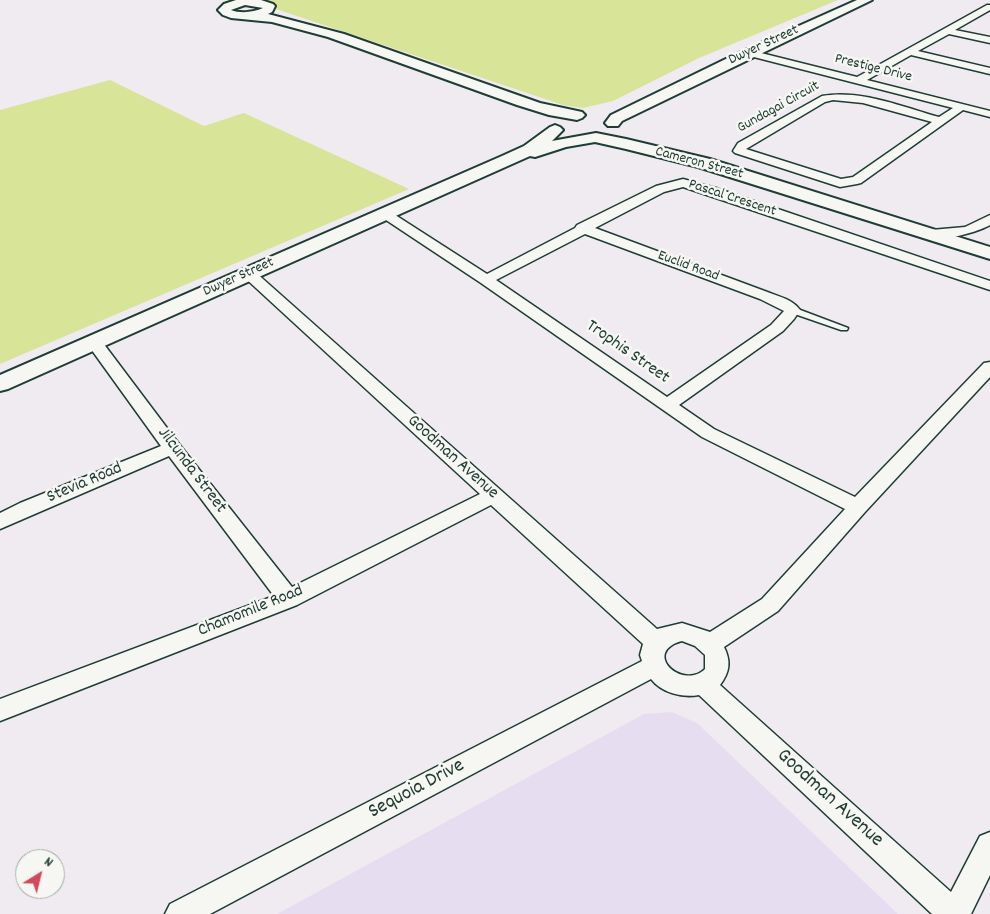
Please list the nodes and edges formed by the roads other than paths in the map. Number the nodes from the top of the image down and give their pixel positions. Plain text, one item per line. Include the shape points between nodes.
1 (866, 0) edge
2 (271, 4) edge
3 (990, 7) edge
4 (948, 31) junction
5 (324, 32) junction
6 (990, 40) edge
7 (909, 52) junction
8 (749, 53) junction
9 (990, 71) edge
10 (858, 81) junction
11 (470, 83) junction
12 (663, 94) junction
13 (961, 107) junction
14 (588, 113) junction
15 (990, 114) edge
16 (941, 121) junction
17 (614, 124) junction
18 (555, 130) junction
19 (592, 139) junction
20 (478, 173) junction
21 (800, 194) junction
22 (384, 214) junction
23 (987, 221) edge
24 (582, 228) junction
25 (931, 234) junction
26 (988, 252) edge
27 (249, 274) junction
28 (486, 280) junction
29 (990, 286) edge
30 (792, 310) junction
31 (844, 328) dead end
32 (94, 342) junction
33 (990, 367) edge
34 (0, 384) edge
35 (667, 405) junction
36 (172, 448) junction
37 (494, 495) junction
38 (858, 507) junction
39 (0, 522) edge
40 (289, 599) junction
41 (710, 644) junction
42 (655, 654) junction
43 (703, 684) junction
44 (0, 710) edge
45 (990, 846) edge
46 (180, 914) edge
47 (954, 914) edge

1 - 8 street, Dwyer Street
2 - 5 street
2 - 5 street via 257,14 243,9 271,18
3 - 4 street
4 - 6 street
4 - 7 street
5 - 11 street
7 - 9 street
7 - 10 street
8 - 10 street, Prestige Drive
8 - 12 street, Dwyer Street
10 - 13 street, Prestige Drive
11 - 14 street via 534,108
11 - 18 street
12 - 14 street, Dwyer Street
12 - 17 street, Dwyer Street via 616,118
13 - 15 street, Prestige Drive
13 - 16 street, Gundagai Circuit
14 - 17 street, Cameron Street
14 - 18 street, Dwyer Street via 558,120 553,126
16 - 16 street, Gundagai Circuit via 851,182 840,183 739,151 742,144 833,96 853,98
17 - 19 street, Dwyer Street via 614,132
17 - 21 street, Cameron Street
18 - 19 street, Cameron Street via 569,137
18 - 20 street, Dwyer Street via 536,146
19 - 20 street, Dwyer Street via 537,151
19 - 21 street, Cameron Street via 704,163
20 - 22 street, Dwyer Street
21 - 25 street, Cameron Street
22 - 27 street, Dwyer Street
22 - 28 street, Trophis Street
23 - 25 street via 972,230
23 - 26 street via 979,240
24 - 28 street, Pascal Crescent
24 - 29 street, Pascal Crescent via 660,189 683,183
24 - 30 street, Euclid Road via 771,298
25 - 26 street, Cameron Street
27 - 32 street, Dwyer Street
27 - 37 street, Goodman Avenue
28 - 35 street, Trophis Street
30 - 31 lane, Euclid Road
30 - 35 street via 776,328
32 - 34 street, Dwyer Street
32 - 36 street, Jilcunda Street
33 - 38 street
35 - 38 street, Trophis Street via 708,433
36 - 39 street, Stevia Road
36 - 40 street, Jilcunda Street
37 - 40 street, Chamomile Road
37 - 42 street, Goodman Avenue
38 - 41 street via 770,604
40 - 44 street, Chamomile Road
41 - 42 street via 682,632 662,636
41 - 43 street via 719,662 718,671
42 - 43 street via 660,675 680,686
42 - 46 street, Sequoia Drive
43 - 47 street, Goodman Avenue
45 - 47 street

